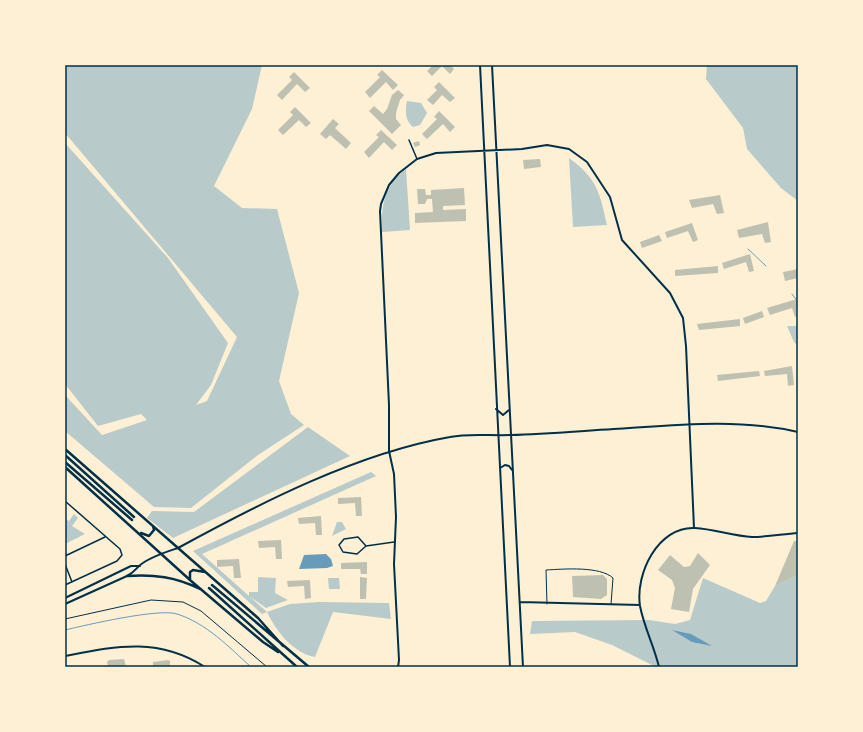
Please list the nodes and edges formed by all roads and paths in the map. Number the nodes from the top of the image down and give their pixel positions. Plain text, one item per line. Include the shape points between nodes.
1 (480, 65) edge
2 (492, 65) edge
3 (409, 140) dead end
4 (496, 150) junction
5 (484, 151) junction
6 (417, 160) junction
7 (510, 407) junction
8 (496, 408) junction
9 (690, 425) junction
10 (798, 432) edge
11 (511, 435) junction
12 (497, 436) junction
13 (65, 449) edge
14 (389, 451) junction
15 (65, 455) edge
16 (65, 462) edge
17 (65, 468) edge
18 (499, 472) junction
19 (513, 473) junction
20 (65, 501) edge
21 (134, 517) dead end
22 (132, 520) dead end
23 (153, 526) junction
24 (694, 528) junction
25 (139, 532) junction
26 (798, 533) edge
27 (105, 537) junction
28 (394, 542) junction
29 (366, 546) junction
30 (178, 548) junction
31 (162, 554) junction
32 (65, 556) edge
33 (65, 564) edge
34 (140, 566) junction
35 (209, 574) junction
36 (127, 576) junction
37 (190, 580) junction
38 (72, 582) junction
39 (65, 585) edge
40 (212, 585) dead end
41 (208, 588) dead end
42 (205, 591) junction
43 (65, 598) edge
44 (520, 602) junction
45 (65, 604) edge
46 (547, 604) junction
47 (610, 605) junction
48 (640, 605) junction
49 (65, 619) edge
50 (283, 646) junction
51 (278, 652) junction
52 (65, 656) edge
53 (205, 667) edge
54 (267, 667) edge
55 (297, 667) edge
56 (309, 667) edge
57 (398, 667) edge
58 (510, 667) edge
59 (523, 667) edge
60 (659, 667) edge

1 - 5 street
2 - 4 street
3 - 6 street
4 - 5 street
4 - 7 street
4 - 9 street via 547,145 569,149 587,162 610,198 622,240 670,294 683,318
5 - 6 street via 436,153
5 - 8 street
6 - 14 street via 399,173 389,185 381,204
7 - 8 street via 509,412 503,415
7 - 11 street
8 - 12 street
9 - 10 street via 774,426
9 - 11 street
9 - 24 street
11 - 12 street
11 - 19 street
12 - 14 street via 451,436
12 - 18 street
13 - 23 main road
14 - 28 street via 396,503
14 - 30 street via 280,496
15 - 21 main road
16 - 22 main road
17 - 25 main road
18 - 19 street via 505,465 509,466
18 - 58 street
19 - 44 street
20 - 27 street
23 - 25 main road via 154,530 149,536
23 - 30 main road
24 - 26 street via 752,537
24 - 48 street via 676,532 660,543 653,552 646,562 642,578
25 - 31 main road
27 - 32 street
27 - 38 street via 120,549 122,555 117,561
28 - 29 street
28 - 57 street
29 - 29 street via 358,537 344,539 339,545 343,552 357,554
30 - 31 street
30 - 35 main road
31 - 34 street
31 - 37 main road
33 - 38 street
34 - 36 street
34 - 43 street via 132,566
35 - 37 main road via 193,570 190,572
35 - 50 main road via 258,618
36 - 42 main road via 163,576
36 - 45 street
37 - 42 main road
38 - 39 street
40 - 50 main road
41 - 51 main road
42 - 51 main road
44 - 46 street
44 - 59 street
46 - 47 street
46 - 47 lane via 546,570 570,569 607,572 613,578
47 - 48 street
48 - 60 street
49 - 54 path via 151,600 183,602 202,611
50 - 56 main road
51 - 55 main road
52 - 53 street via 127,646 148,647 178,652

